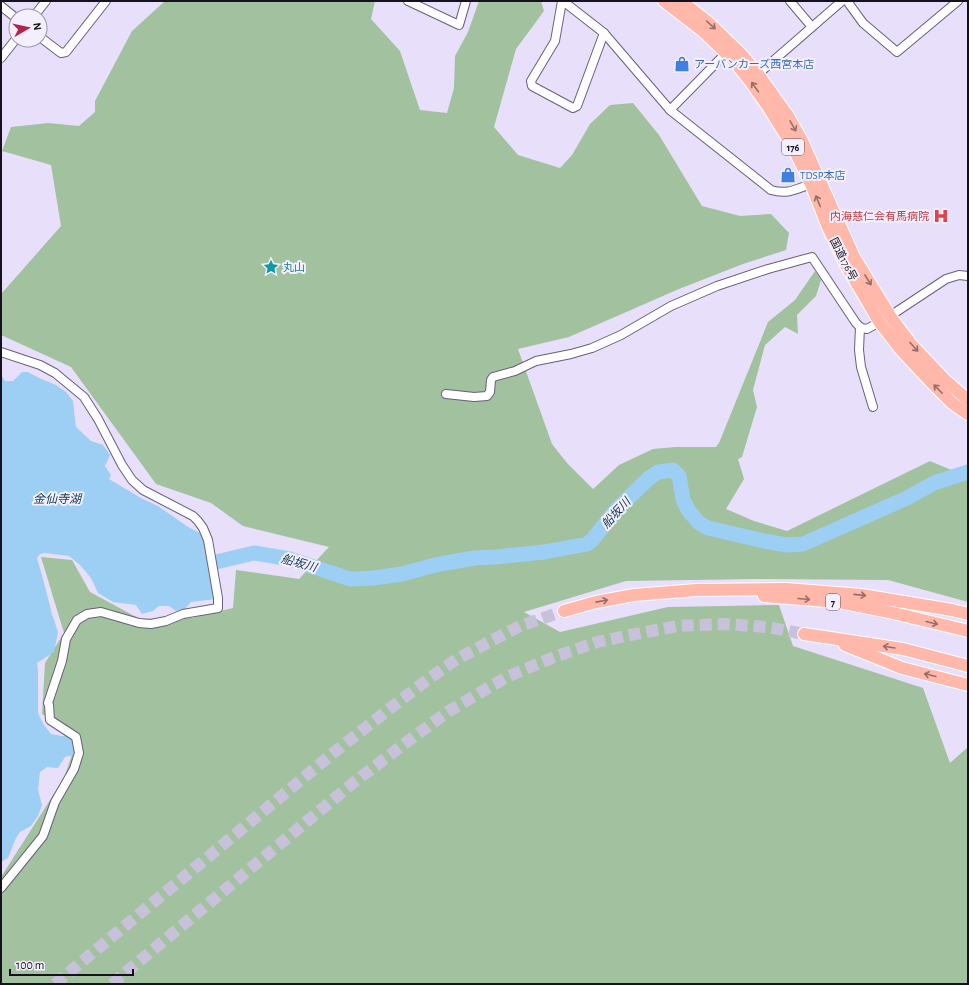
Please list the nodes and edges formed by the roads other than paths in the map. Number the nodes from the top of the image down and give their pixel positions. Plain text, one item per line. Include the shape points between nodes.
1 (106, 1) edge
2 (408, 1) edge
3 (466, 1) edge
4 (563, 1) edge
5 (664, 1) edge
6 (681, 1) edge
7 (790, 1) edge
8 (842, 1) edge
9 (847, 1) edge
10 (958, 1) edge
11 (812, 27) junction
12 (604, 33) junction
13 (48, 43) edge
14 (9, 48) edge
15 (726, 53) junction
16 (1, 58) edge
17 (758, 74) junction
18 (670, 110) junction
19 (811, 184) junction
20 (968, 276) edge
21 (890, 316) junction
22 (880, 323) junction
23 (860, 326) junction
24 (1, 352) edge
25 (446, 394) dead end
26 (968, 400) edge
27 (873, 407) dead end
28 (968, 414) edge
29 (696, 590) junction
30 (564, 610) tunnel mouth
31 (968, 614) edge
32 (968, 632) edge
33 (804, 634) tunnel mouth
34 (824, 637) junction
35 (968, 666) edge
36 (968, 685) edge
37 (1, 888) edge

1 - 13 street via 66,52 61,53
2 - 3 street via 459,25
4 - 12 street
4 - 12 street via 555,41 531,81 532,86 573,108 577,106
5 - 15 highway, 国道176号 / 176
6 -> 17 highway, 国道176号 / 176 via 714,28
7 - 11 street
8 - 11 street
9 - 10 street via 863,23 897,52
11 - 17 street
12 - 18 street
14 - 16 street
15 - 18 street
19 -> 15 highway, 国道176号 / 176 via 792,145 769,108
17 -> 21 highway, 国道176号 / 176 via 788,116 802,141 854,257
18 - 19 street via 771,190 789,192
22 -> 19 highway, 国道176号 / 176 via 846,266
20 - 21 street via 946,279
21 - 22 street
21 -> 26 highway, 国道176号 / 176 via 911,344
22 - 23 street via 867,329
28 -> 22 highway, 国道176号 / 176 via 952,403 930,381
23 - 25 street via 812,256 717,286 671,306 621,335 592,348 536,361 515,371 493,377 487,396
23 - 27 street via 861,367
24 - 37 street via 40,365 55,373 84,397 132,480 143,490 198,521 208,540 218,598 218,608 183,614 151,624 101,612 87,614 77,620 66,638 62,661 48,703 50,720 76,737 79,753 74,769 54,802 44,836
30 -> 29 highway, 7 via 634,595
29 -> 31 highway via 786,589 862,595
29 -> 32 highway, 7 via 840,602
33 - 34 highway
35 -> 34 highway via 903,649
36 -> 34 highway via 902,668

